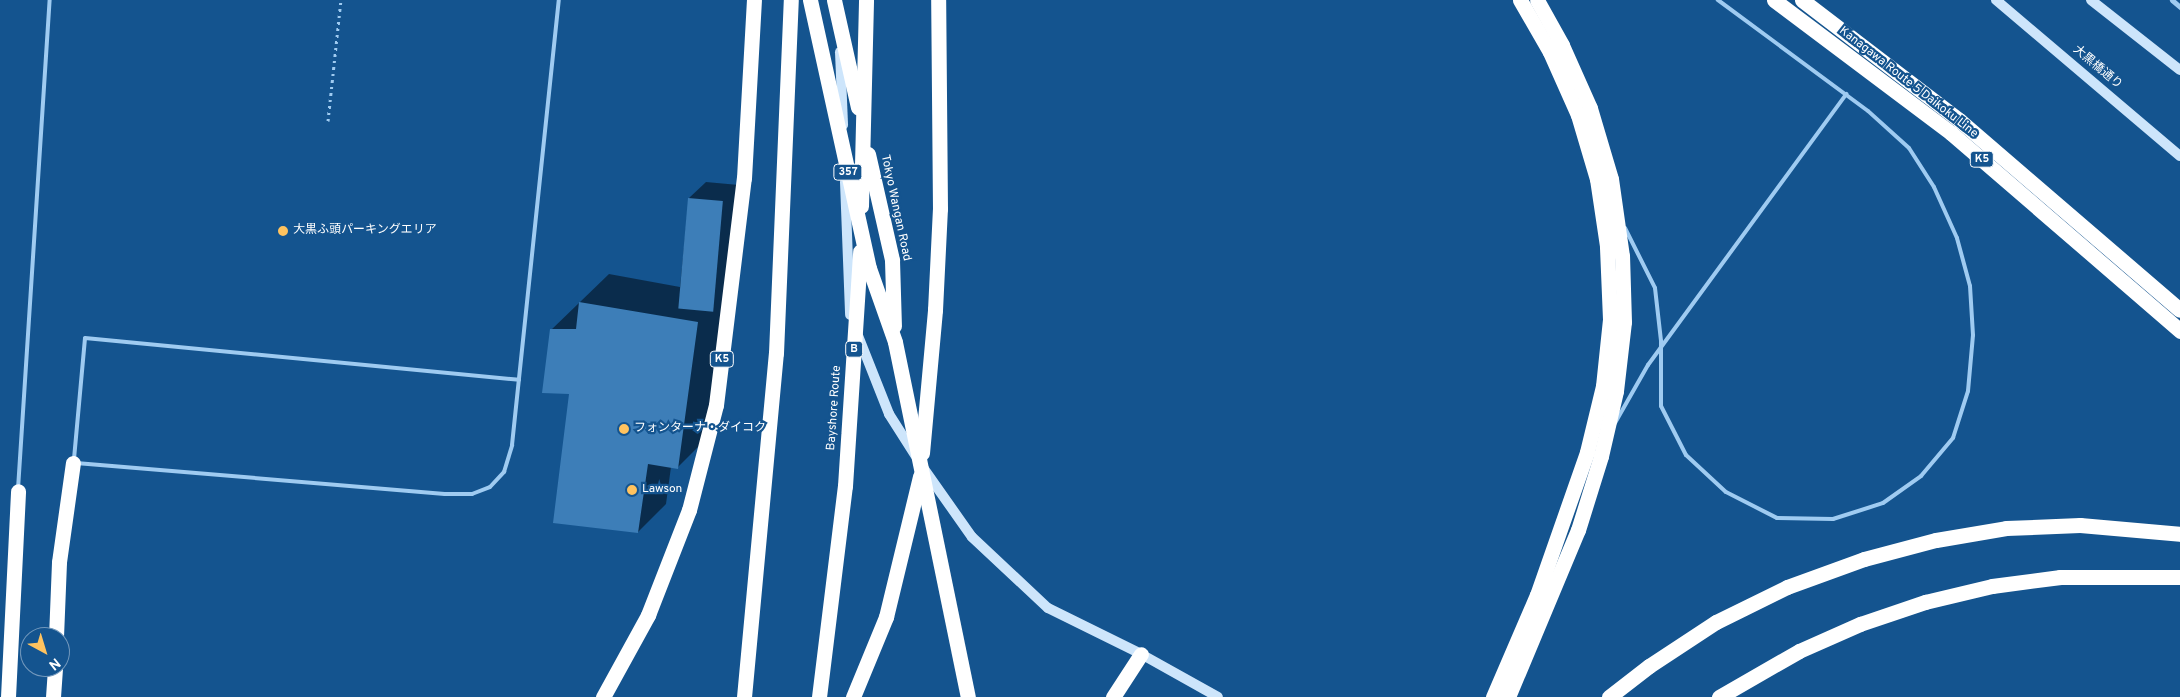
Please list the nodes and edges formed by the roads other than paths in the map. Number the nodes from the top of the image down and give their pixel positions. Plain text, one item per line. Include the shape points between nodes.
1 (50, 0) edge
2 (559, 0) edge
3 (754, 0) edge
4 (791, 0) edge
5 (810, 0) edge
6 (834, 0) edge
7 (838, 0) edge
8 (866, 0) edge
9 (938, 0) edge
10 (1520, 0) edge
11 (1536, 0) edge
12 (1718, 0) edge
13 (1774, 0) edge
14 (1802, 0) edge
15 (1996, 0) edge
16 (2091, 0) edge
17 (2172, 0) edge
18 (2180, 7) edge
19 (2180, 70) edge
20 (1846, 94) junction
21 (2180, 156) edge
22 (1593, 166) junction
23 (2180, 310) edge
24 (2180, 331) edge
25 (895, 342) junction
26 (519, 380) junction
27 (1605, 442) junction
28 (74, 463) junction
29 (18, 491) joint
30 (2180, 534) edge
31 (2180, 577) edge
32 (56, 627) edge
33 (1141, 654) junction
34 (54, 677) edge
35 (8, 697) edge
36 (53, 697) edge
37 (603, 697) edge
38 (744, 697) edge
39 (819, 697) edge
40 (853, 697) edge
41 (968, 697) edge
42 (1113, 697) edge
43 (1218, 697) edge
44 (1493, 697) edge
45 (1508, 697) edge
46 (1609, 697) edge
47 (1720, 697) edge

1 - 29 lane
2 - 26 lane
3 - 37 highway, K5 via 744,178 716,405 689,510 648,615
4 - 38 highway via 776,353
5 - 25 highway, 357 via 869,268
6 - 25 highway, Tokyo Wangan Road / 357 via 892,260
7 - 33 street via 850,314 889,414 972,537 1048,608
8 - 39 highway, Bayshore Route / B via 860,264 845,486
9 - 40 highway via 940,209 935,310 920,477 886,617
10 - 22 highway via 1557,66 1578,115
11 - 27 highway via 1562,45 1590,108 1611,179 1622,256 1624,322 1616,391
12 - 20 lane
13 - 24 highway, Kanagawa Route 5 Daikoku Line / K5 via 1951,133
14 - 23 highway, Kanagawa Route 5 Daikoku Line / K5 via 1959,120
15 - 21 street, 大黒橋通り
16 - 19 street
17 - 18 street
20 - 22 lane via 1909,148 1934,187 1957,238 1970,286 1973,335 1968,391 1953,438 1922,476 1883,503 1833,519 1777,518 1726,492 1686,455 1661,406 1661,341 1655,288
20 - 27 lane via 1648,365
22 - 44 highway via 1607,246 1610,310 1603,386 1564,525
25 - 41 highway
26 - 28 lane via 512,445 504,472 490,488 472,494
26 - 28 lane via 85,338
27 - 45 highway via 1578,530
28 - 32 highway via 59,562
29 - 35 highway
30 - 46 highway via 2080,525 2006,528 1936,540 1864,559 1787,586 1716,622
31 - 47 highway via 2060,577 1992,586 1925,602 1860,624 1799,651
33 - 42 highway
33 - 43 street
34 - 36 highway

